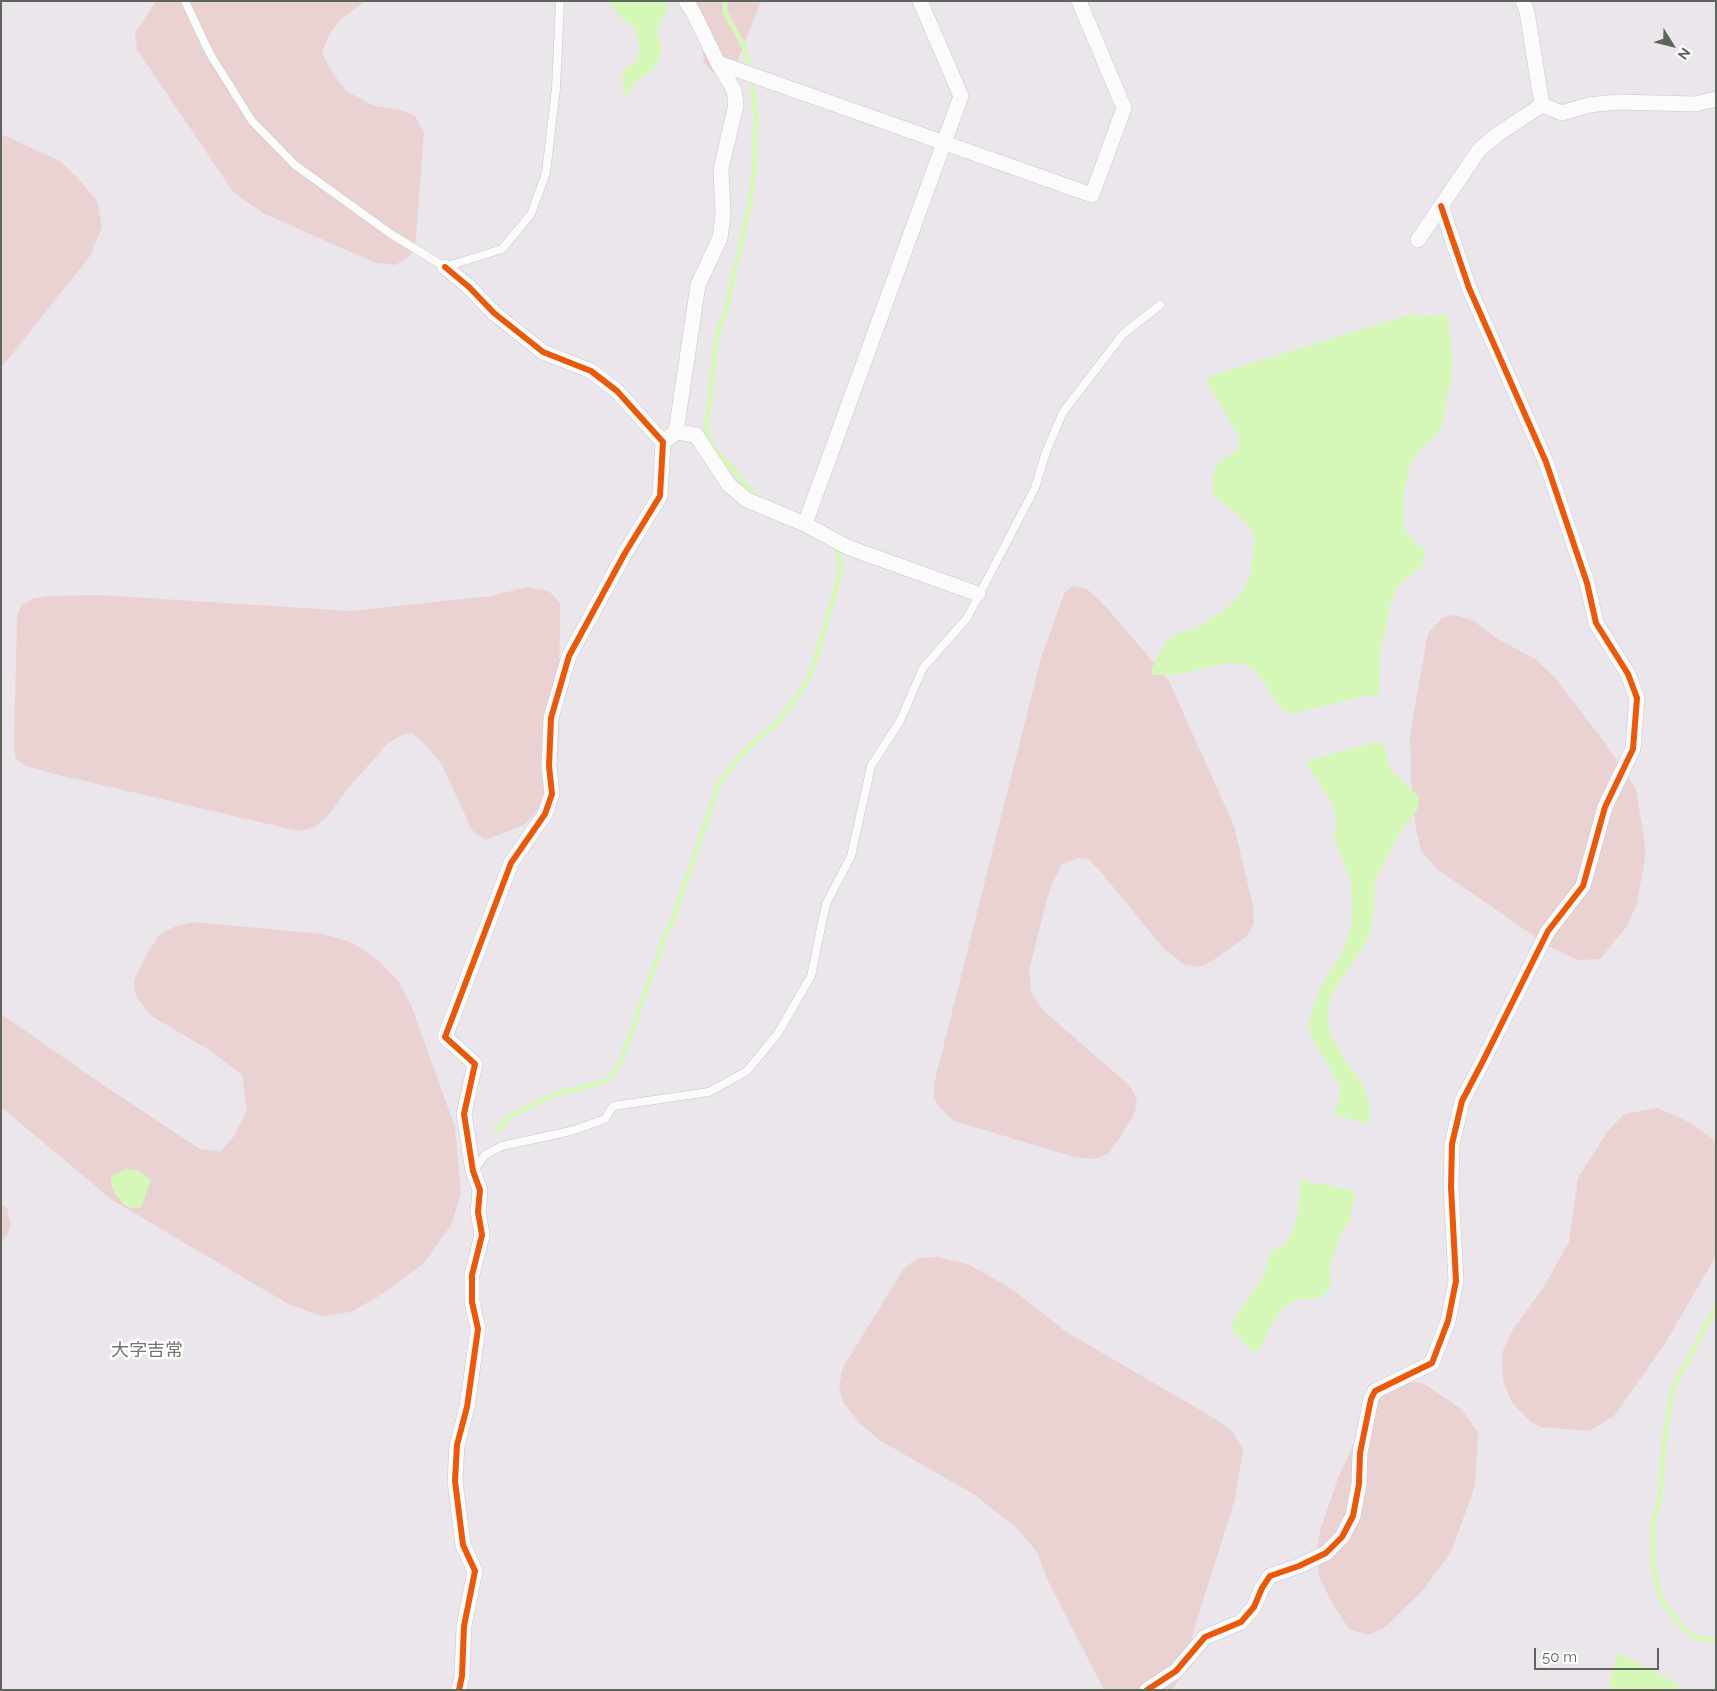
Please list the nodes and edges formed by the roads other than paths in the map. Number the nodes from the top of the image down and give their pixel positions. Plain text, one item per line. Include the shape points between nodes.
1 (186, 1) edge
2 (560, 1) edge
3 (686, 1) edge
4 (920, 1) edge
5 (1079, 1) edge
6 (1523, 1) edge
7 (718, 63) junction
8 (1716, 99) edge
9 (1542, 105) junction
10 (945, 142) junction
11 (1441, 206) junction
12 (1418, 240) dead end
13 (445, 267) junction
14 (1160, 305) dead end
15 (676, 432) junction
16 (663, 442) junction
17 (805, 524) junction
18 (978, 594) junction
19 (474, 1171) junction
20 (459, 1690) edge
21 (1147, 1690) edge

1 - 13 lane via 210,54 252,121 296,165 391,234
2 - 13 lane via 556,88 546,173 531,214 502,249
3 - 7 street
4 - 10 street via 960,96
5 - 10 street via 1124,108 1092,194
6 - 9 street
7 - 10 street
7 - 15 street via 734,90 736,105 721,169 723,215 720,238 698,285
8 - 9 street via 1695,104 1616,102 1590,105 1562,114
9 - 11 street via 1480,150
10 - 17 street
11 - 12 street
11 - 21 street via 1469,288 1546,462 1596,623 1628,674 1637,698 1633,750 1604,807 1583,886 1548,931 1462,1102 1452,1144 1456,1281 1448,1321 1432,1362 1375,1391 1360,1453 1353,1516 1346,1530 1326,1554 1270,1576 1242,1622 1205,1637 1176,1671
13 - 16 street via 494,313 543,352 591,371 617,391
14 - 18 lane via 1123,334 1063,412 1035,488
15 - 16 street
15 - 17 street via 696,435 728,485 747,500
16 - 19 street via 660,496 569,656 551,718 549,766 552,794 545,814 511,863 445,1037 475,1064 464,1114
17 - 18 street via 847,547
18 - 19 lane via 967,618 924,668 900,721 871,766 851,856 826,904 811,976 778,1033 747,1071 709,1092 613,1106 605,1118 572,1131 502,1146 485,1155
19 - 20 street via 480,1190 478,1212 482,1235 472,1275 472,1302 478,1329 467,1407 456,1445 455,1481 463,1545 475,1571 464,1626

